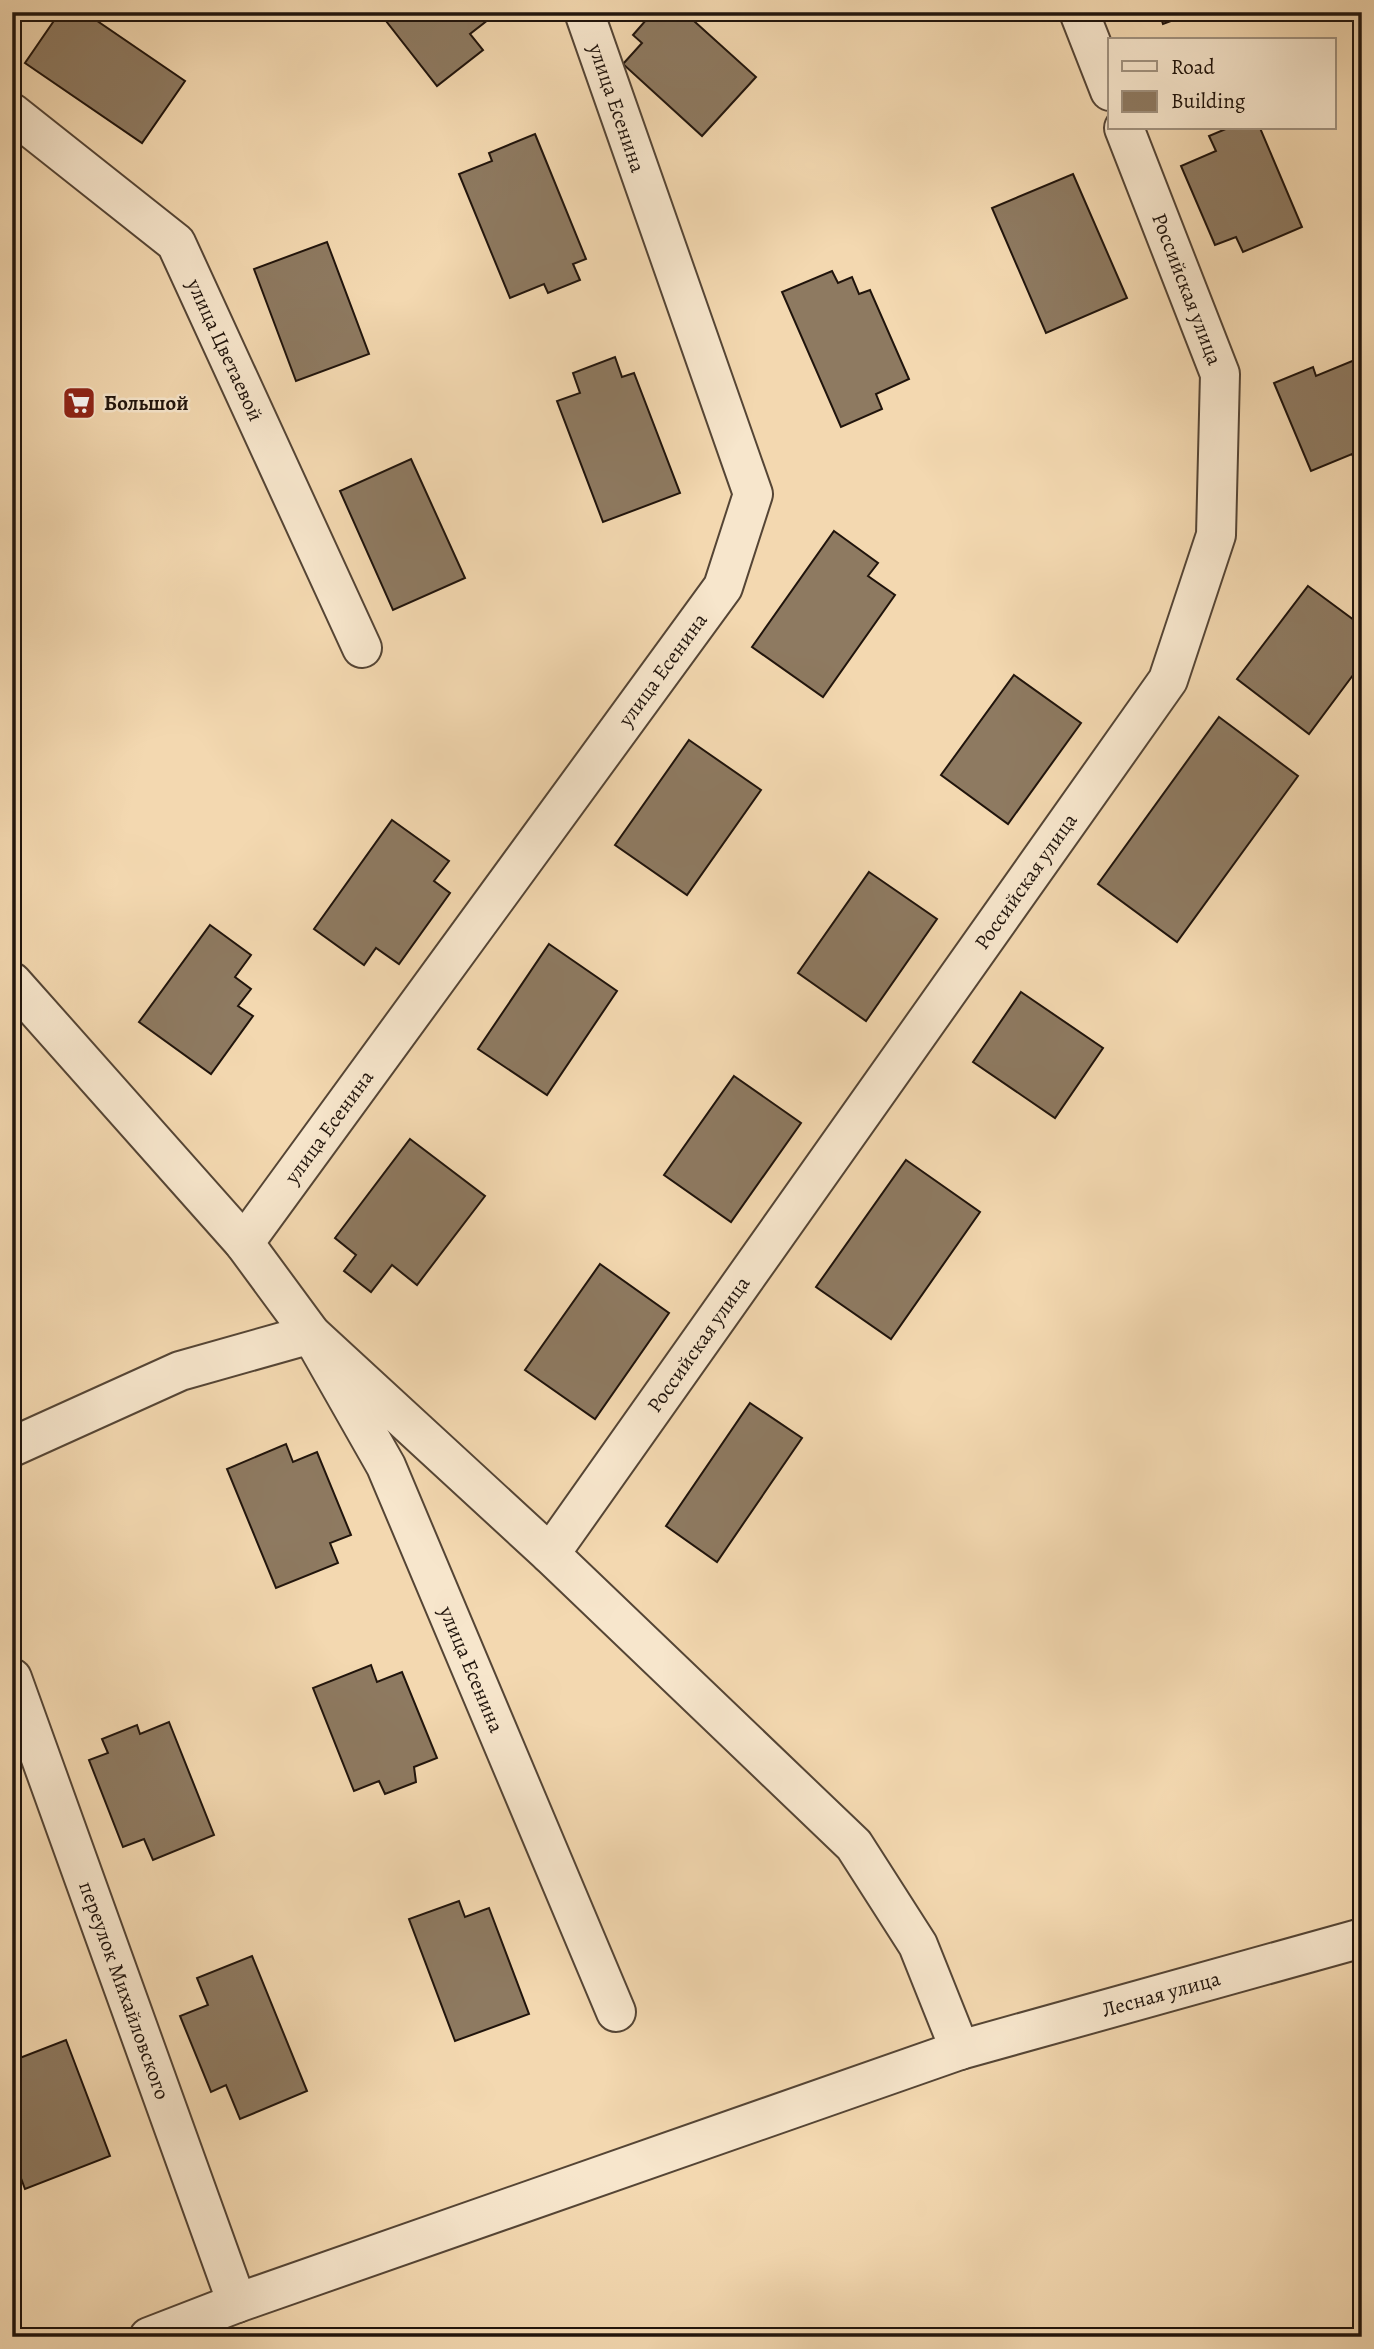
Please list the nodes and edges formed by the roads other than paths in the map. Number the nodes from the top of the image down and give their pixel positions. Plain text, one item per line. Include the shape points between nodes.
1 (584, 12) edge
2 (1079, 12) edge
3 (1108, 87) edge
4 (12, 113) edge
5 (1125, 130) edge
6 (362, 648) dead end
7 (12, 982) edge
8 (244, 1244) junction
9 (311, 1335) junction
10 (12, 1447) edge
11 (550, 1554) junction
12 (12, 1678) edge
13 (1362, 1938) edge
14 (616, 2012) dead end
15 (960, 2050) junction
16 (237, 2303) junction
17 (149, 2337) edge

1 - 8 street, улица Есенина via 753,494 723,587
2 - 3 street
4 - 6 street, улица Цветаевой via 176,243
5 - 11 street, Российская улица via 1220,374 1216,535 1168,680
7 - 8 street
8 - 9 street
9 - 10 street via 180,1371
9 - 11 street
9 - 14 street, улица Есенина via 386,1466
11 - 15 street via 854,1845 918,1945
12 - 16 street, переулок Михайловского
13 - 15 street, Лесная улица
15 - 16 street, Лесная улица
16 - 17 street, Лесная улица

